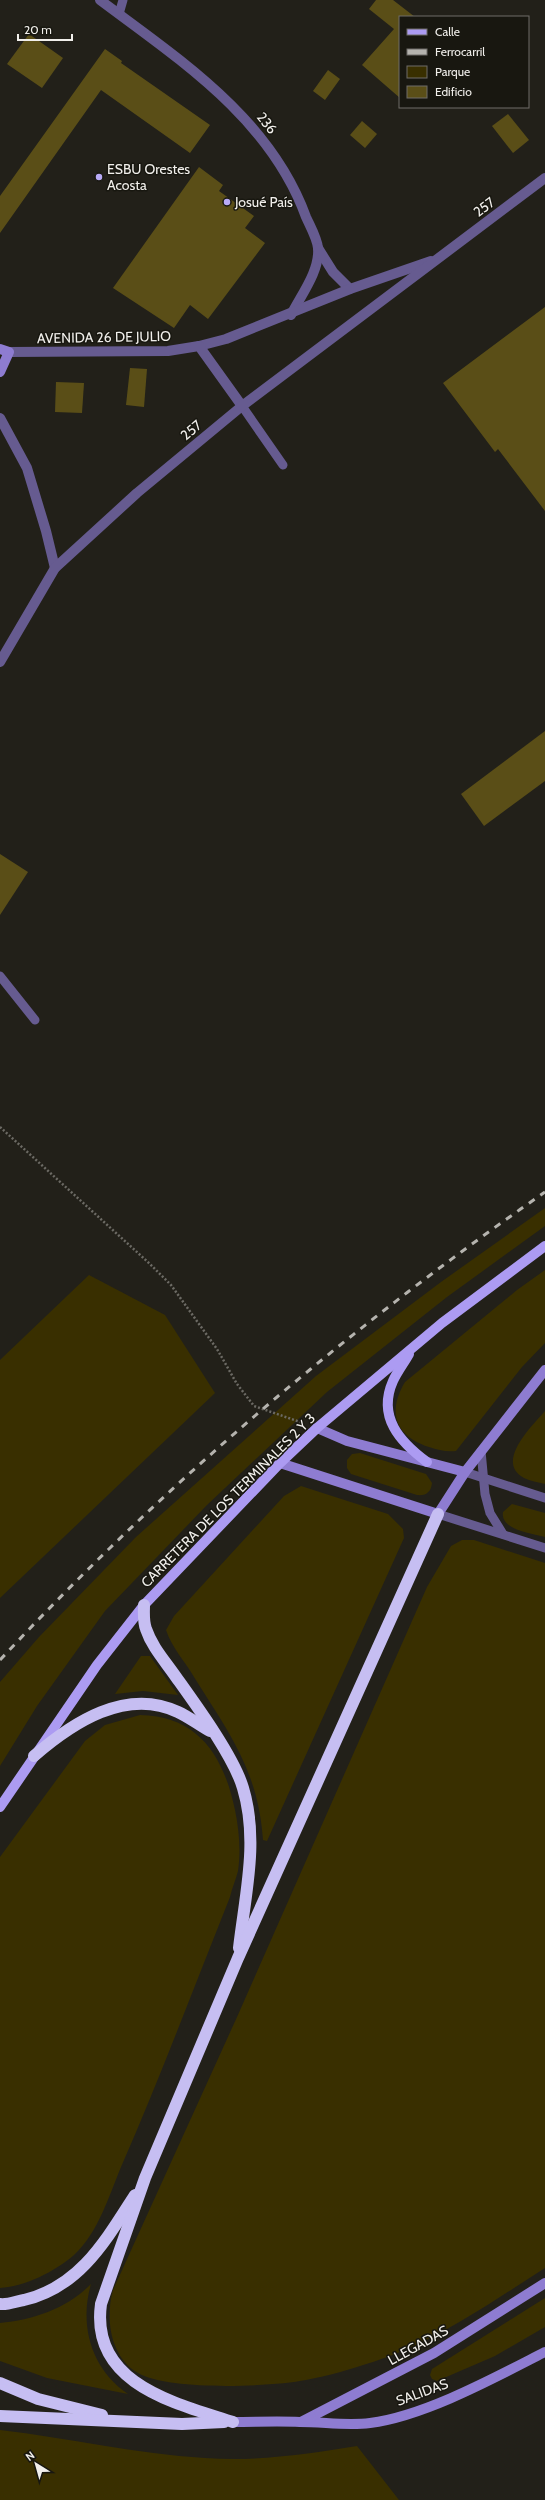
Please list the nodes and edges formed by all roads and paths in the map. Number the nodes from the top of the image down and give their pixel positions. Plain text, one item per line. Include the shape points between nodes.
1 (100, 0) edge
2 (123, 0) edge
3 (119, 14) junction
4 (545, 178) edge
5 (318, 248) junction
6 (440, 258) junction
7 (350, 289) junction
8 (291, 315) junction
9 (199, 346) junction
10 (5, 351) edge
11 (0, 372) edge
12 (242, 406) junction
13 (0, 418) edge
14 (283, 465) dead end
15 (55, 568) junction
16 (0, 662) edge
17 (0, 976) edge
18 (35, 1020) dead end
19 (0, 1127) edge
20 (545, 1246) edge
21 (415, 1346) junction
22 (545, 1370) edge
23 (317, 1428) junction
24 (481, 1451) junction
25 (426, 1462) junction
26 (280, 1463) junction
27 (465, 1472) junction
28 (484, 1478) junction
29 (545, 1498) edge
30 (438, 1514) junction
31 (503, 1534) junction
32 (545, 1548) edge
33 (144, 1604) junction
34 (213, 1734) junction
35 (34, 1756) junction
36 (0, 1807) edge
37 (238, 1958) junction
38 (145, 2178) junction
39 (545, 2283) edge
40 (0, 2304) edge
41 (545, 2352) edge
42 (0, 2383) edge
43 (0, 2416) edge
44 (142, 2422) junction
45 (233, 2422) junction
46 (301, 2422) junction

1 - 3 street, 236
2 - 3 lane
3 - 5 street, 236 via 189,67 237,109 270,148 299,198
4 - 6 street, 257
5 - 7 street, 236 via 333,272
5 - 8 street via 313,275
6 - 7 street, 257
6 - 12 street, 257
7 - 8 street, 257
8 - 9 street, AVENIDA 26 DE JULIO
9 - 10 street, AVENIDA 26 DE JULIO via 168,351
9 - 12 street
10 - 11 main road, AVENIDA 26 DE JULIO
12 - 14 lane
12 - 15 street, 257 via 137,493
13 - 15 street via 27,468
15 - 16 street, 257
17 - 18 lane
19 - 23 path via 171,1285 254,1406
20 - 21 main road, CARRETERA DE LOS TERMINALES 2 Y 3
21 - 23 main road, CARRETERA DE LOS TERMINALES 2 Y 3
21 - 25 main road via 392,1382 388,1404 389,1418 403,1442
22 - 24 main road
23 - 25 main road via 347,1441
23 - 26 main road, CARRETERA DE LOS TERMINALES 2 Y 3
24 - 27 main road
24 - 28 lane
25 - 27 main road
26 - 30 main road
26 - 33 main road, CARRETERA DE LOS TERMINALES 2 Y 3
27 - 28 lane
27 - 30 main road
28 - 29 lane
28 - 31 lane via 490,1512
30 - 31 lane
30 - 37 highway
31 - 32 lane
33 - 34 highway via 145,1627 154,1648
33 - 35 main road, CARRETERA DE LOS TERMINALES 2 Y 3 via 97,1664
34 - 35 highway via 178,1712 165,1707 126,1705 108,1709 77,1724 59,1734
34 - 37 highway via 232,1764 243,1788 250,1822 252,1848
35 - 36 main road, CARRETERA DE LOS TERMINALES 2 Y 3
37 - 38 highway
38 - 40 highway via 85,2268 65,2283 36,2297
38 - 45 highway via 105,2290 100,2316 104,2340 121,2369 138,2385 160,2398
39 - 46 main road, LLEGADAS via 434,2353
41 - 46 main road, SALIDAS via 483,2384 399,2416 371,2423 344,2425
42 - 44 highway via 64,2407
43 - 44 highway
44 - 45 highway
45 - 46 main road, SALIDAS

